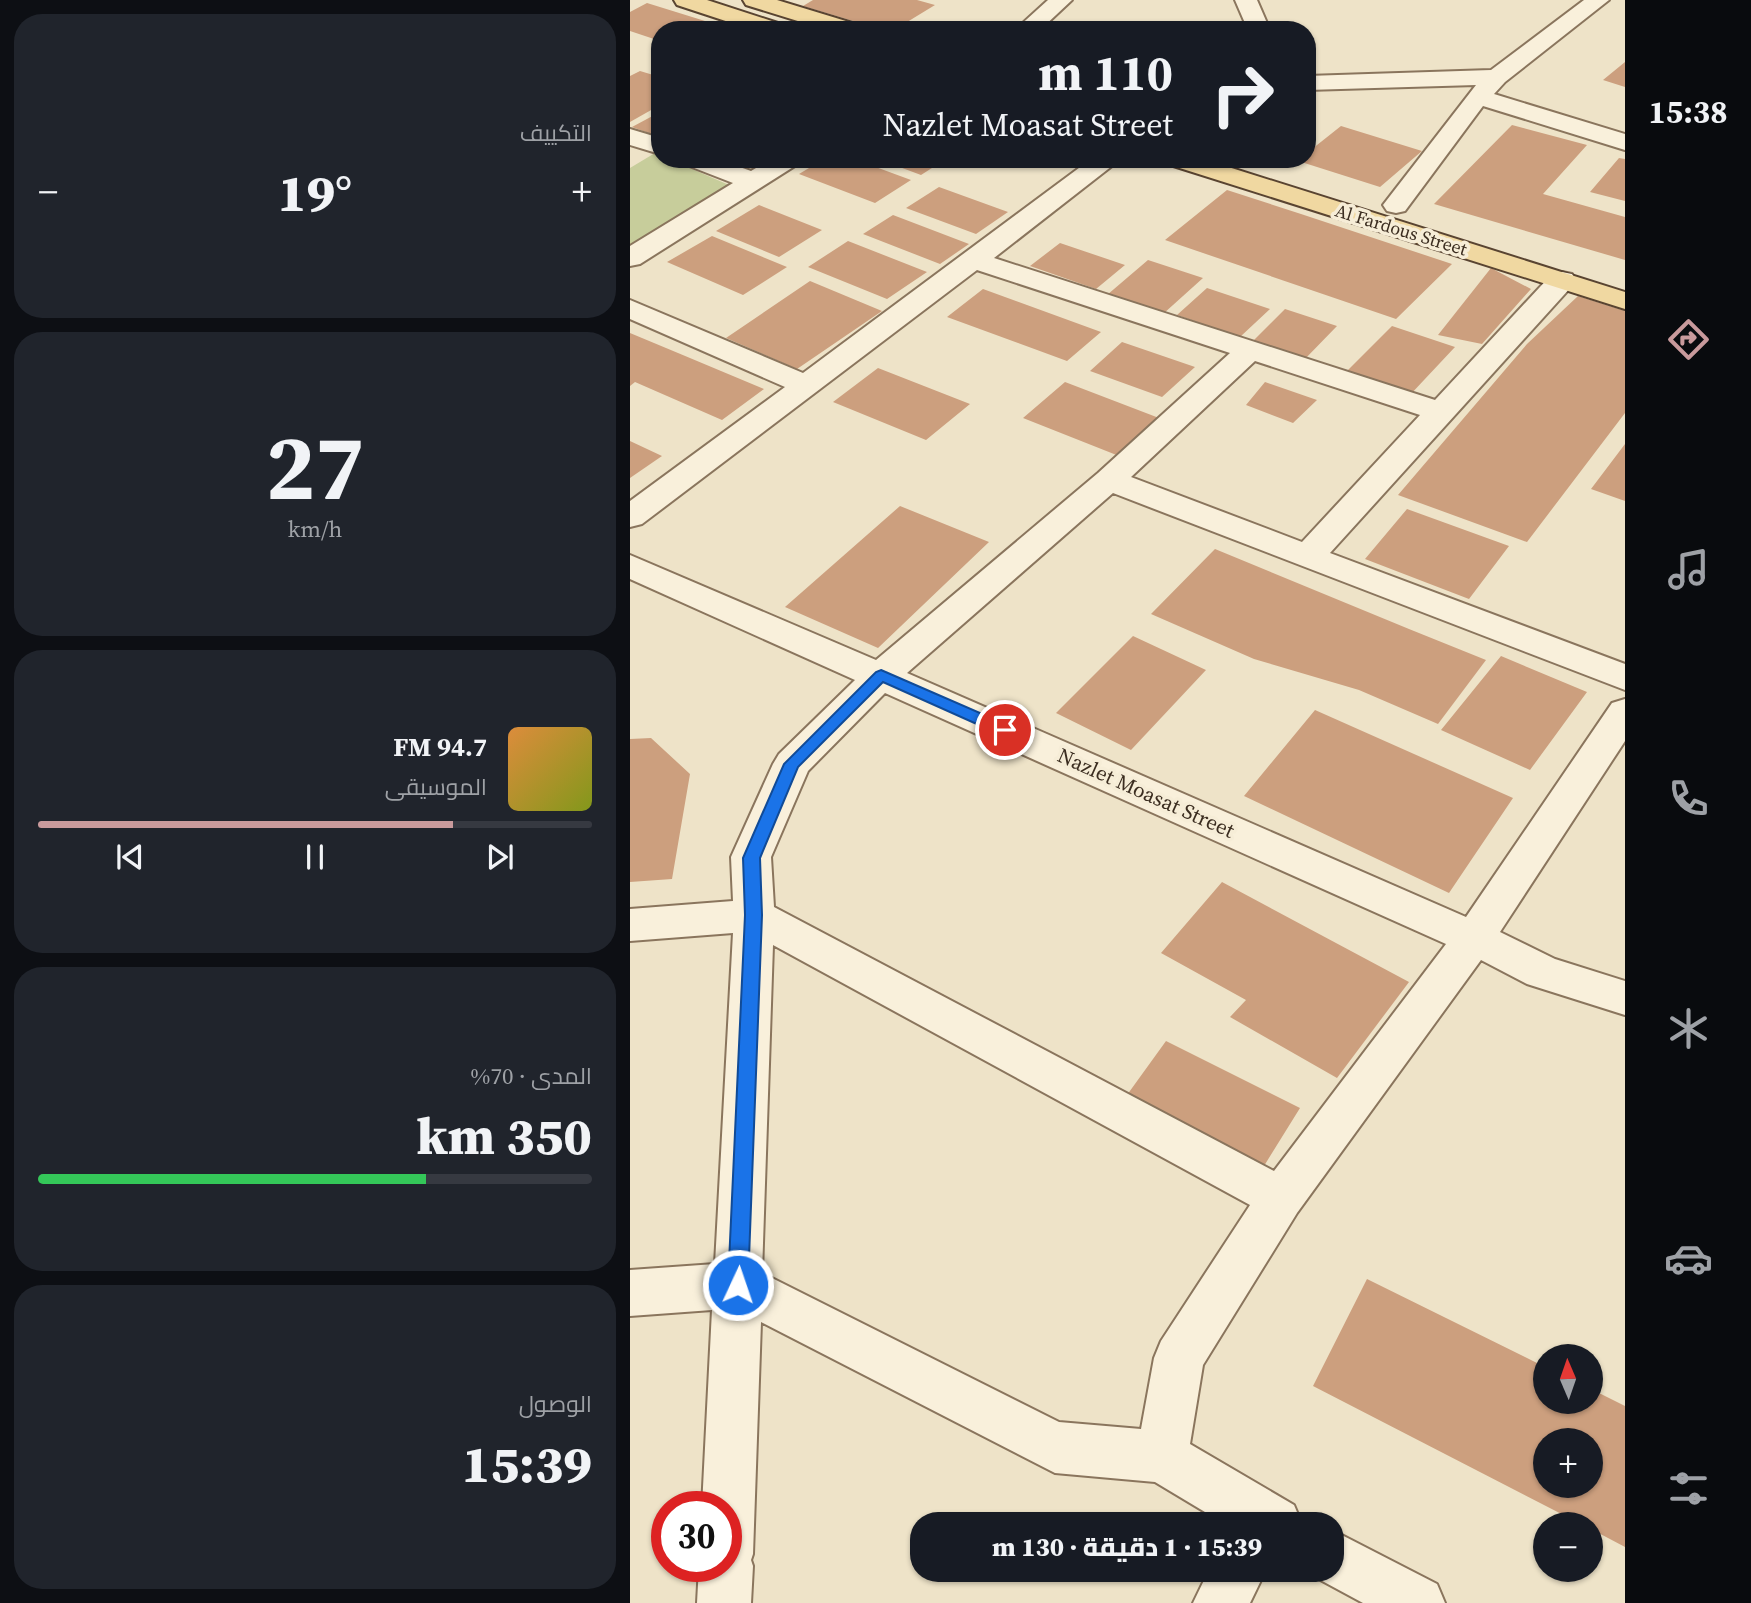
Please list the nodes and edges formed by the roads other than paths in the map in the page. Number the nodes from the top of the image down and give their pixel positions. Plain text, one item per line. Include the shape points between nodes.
1 (685, 0) edge
2 (754, 0) edge
3 (1061, 0) edge
4 (1246, 0) edge
5 (1598, 0) edge
6 (749, 21) edge
7 (822, 21) edge
8 (1036, 21) edge
9 (1255, 21) edge
10 (1497, 77) junction
11 (1316, 83) edge
12 (1478, 97) junction
13 (1625, 142) edge
14 (718, 168) edge
15 (774, 168) edge
16 (1096, 168) edge
17 (1208, 168) edge
18 (1280, 168) edge
19 (752, 181) junction
20 (1396, 205) junction
21 (630, 258) edge
22 (974, 260) junction
23 (1568, 269) junction
24 (1625, 301) edge
25 (630, 309) edge
26 (1250, 350) junction
27 (806, 385) junction
28 (1441, 412) junction
29 (1109, 480) junction
30 (630, 517) edge
31 (1309, 555) junction
32 (630, 566) edge
33 (881, 675) junction
34 (1625, 678) edge
35 (1625, 712) edge
36 (754, 915) junction
37 (630, 925) edge
38 (1474, 939) junction
39 (1625, 998) edge
40 (1281, 1198) junction
41 (738, 1285) junction
42 (630, 1293) edge
43 (1162, 1457) junction
44 (729, 1491) edge
45 (1251, 1512) edge
46 (1344, 1563) edge
47 (725, 1582) edge
48 (1232, 1582) edge
49 (724, 1603) edge
50 (1220, 1603) edge
51 (1418, 1603) edge

1 - 6 main road
2 - 7 main road
3 - 8 street
4 - 9 street
5 - 10 street
10 - 11 street
10 - 12 street
12 - 13 street
12 - 20 street
14 - 19 street
15 - 19 street
16 - 22 street
17 - 23 main road, Al Fardous Street
18 - 20 main road, Al Fardous Street
19 - 21 street
20 - 23 main road, Al Fardous Street
22 - 26 street
22 - 27 street
23 - 24 main road, Al Fardous Street
23 - 28 street
25 - 27 street
26 - 28 street
26 - 29 street
27 - 30 street
28 - 31 street
29 - 31 street
29 - 33 street
31 - 34 street
32 - 33 street, Nazlet Moasat Street
33 - 36 street via 792,764 751,858
33 - 38 street, Nazlet Moasat Street
35 - 38 street
36 - 37 street
36 - 40 street
36 - 41 street
38 - 39 street, Nazlet Moasat Street via 1542,972
38 - 40 street
40 - 43 street via 1180,1358
41 - 42 street
41 - 43 street via 1055,1447
41 - 44 street
43 - 45 street
46 - 51 street
47 - 49 street
48 - 50 street

